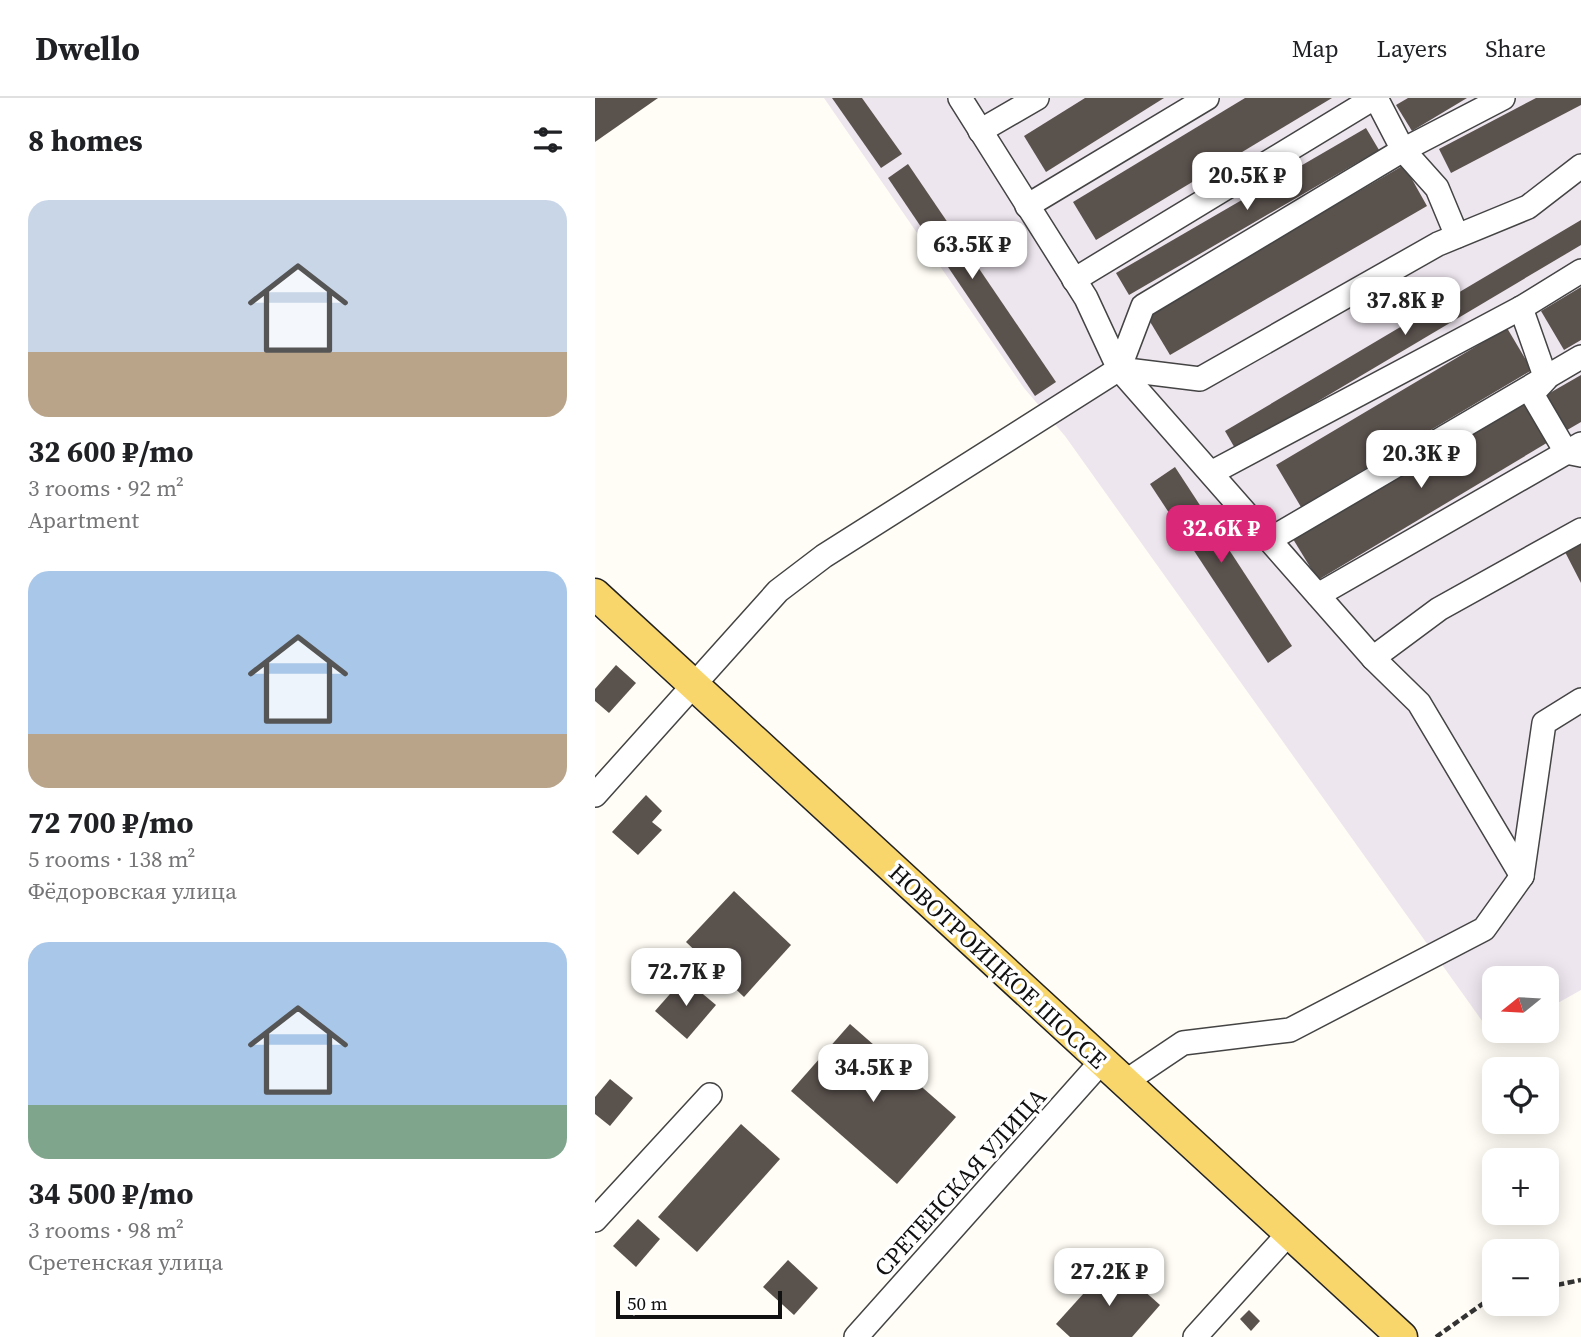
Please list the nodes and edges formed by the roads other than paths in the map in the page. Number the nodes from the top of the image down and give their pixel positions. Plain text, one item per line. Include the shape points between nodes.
1 (960, 98) edge
2 (1037, 98) edge
3 (1207, 98) edge
4 (1375, 98) edge
5 (1503, 98) edge
6 (980, 131) junction
7 (1403, 150) junction
8 (1581, 166) edge
9 (1027, 206) junction
10 (1457, 236) junction
11 (1581, 271) edge
12 (1075, 280) junction
13 (1521, 308) junction
14 (1581, 357) edge
15 (1119, 369) junction
16 (1546, 379) junction
17 (1576, 450) edge
18 (1211, 473) junction
19 (1581, 530) edge
20 (1269, 540) junction
21 (595, 594) edge
22 (1318, 595) junction
23 (1373, 658) junction
24 (694, 685) junction
25 (1581, 700) edge
26 (595, 795) edge
27 (1522, 876) junction
28 (1102, 1061) junction
29 (1125, 1082) junction
30 (710, 1096) dead end
31 (595, 1220) edge
32 (1289, 1233) junction
33 (856, 1337) edge
34 (1195, 1337) edge
35 (1402, 1337) edge

1 - 6 street
2 - 6 street
3 - 9 street
4 - 7 street
4 - 12 street
5 - 7 street
6 - 9 street
7 - 10 street via 1437,188
7 - 15 street via 1143,306
8 - 10 street via 1528,207
9 - 12 street
10 - 15 street via 1200,379
11 - 13 street
12 - 15 street
13 - 16 street
13 - 18 street
14 - 16 street
15 - 18 street
15 - 24 street via 796,577
16 - 17 street via 1532,394
16 - 20 street
17 - 22 street
18 - 20 street
19 - 23 street via 1439,609
20 - 22 street
21 - 24 main road, НОВОТРОИЦКОЕ ШОССЕ
22 - 23 street
23 - 27 street via 1419,703
24 - 26 street
24 - 28 main road, НОВОТРОИЦКОЕ ШОССЕ
25 - 27 street via 1544,723
27 - 29 street via 1484,929 1290,1030 1182,1043
28 - 29 main road, НОВОТРОИЦКОЕ ШОССЕ
28 - 33 street, СРЕТЕНСКАЯ УЛИЦА
29 - 32 main road, НОВОТРОИЦКОЕ ШОССЕ
30 - 31 street
32 - 34 street
32 - 35 main road, НОВОТРОИЦКОЕ ШОССЕ

